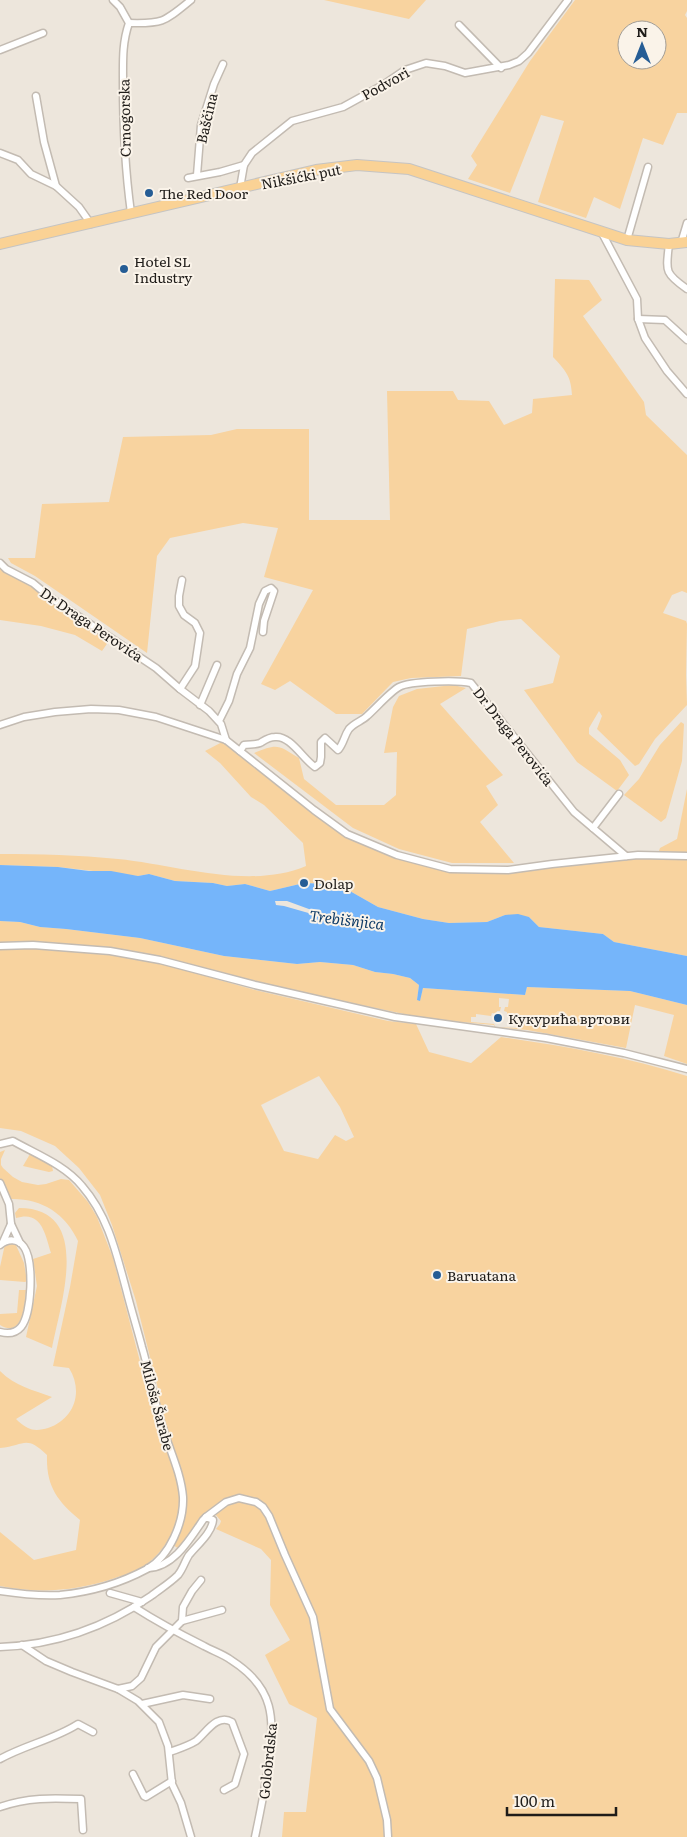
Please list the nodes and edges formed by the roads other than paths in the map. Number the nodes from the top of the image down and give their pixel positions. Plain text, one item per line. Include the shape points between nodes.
1 (113, 0) edge
2 (191, 0) edge
3 (568, 0) edge
4 (129, 23) junction
5 (459, 25) dead end
6 (43, 34) dead end
7 (0, 50) edge
8 (223, 64) dead end
9 (501, 68) junction
10 (36, 96) dead end
11 (0, 152) edge
12 (244, 165) junction
13 (648, 167) dead end
14 (197, 175) junction
15 (188, 178) dead end
16 (56, 186) junction
17 (240, 188) junction
18 (131, 213) junction
19 (687, 223) edge
20 (91, 224) junction
21 (602, 233) junction
22 (627, 240) junction
23 (684, 242) edge
24 (0, 244) edge
25 (669, 244) junction
26 (687, 289) edge
27 (638, 319) junction
28 (687, 340) edge
29 (687, 394) edge
30 (0, 563) edge
31 (182, 580) dead end
32 (264, 632) dead end
33 (217, 665) dead end
34 (180, 689) junction
35 (200, 705) junction
36 (219, 721) junction
37 (0, 725) edge
38 (226, 740) junction
39 (240, 751) junction
40 (619, 794) dead end
41 (593, 828) junction
42 (626, 856) junction
43 (687, 856) edge
44 (0, 946) edge
45 (687, 1069) edge
46 (0, 1144) edge
47 (0, 1183) edge
48 (12, 1224) junction
49 (20, 1243) junction
50 (2, 1244) edge
51 (0, 1332) edge
52 (206, 1517) junction
53 (148, 1568) junction
54 (201, 1580) dead end
55 (0, 1591) edge
56 (110, 1593) dead end
57 (142, 1602) junction
58 (134, 1607) junction
59 (222, 1610) dead end
60 (182, 1621) junction
61 (174, 1630) junction
62 (22, 1645) junction
63 (0, 1647) edge
64 (118, 1689) junction
65 (210, 1699) dead end
66 (142, 1704) junction
67 (93, 1732) dead end
68 (170, 1752) junction
69 (0, 1759) edge
70 (133, 1774) dead end
71 (172, 1781) junction
72 (224, 1790) dead end
73 (0, 1808) edge
74 (83, 1830) dead end
75 (191, 1837) edge
76 (255, 1837) edge
77 (388, 1837) edge

1 - 4 street
2 - 4 street via 160,22
3 - 9 street, Podvori via 528,53 519,61
4 - 18 street, Crnogorska via 122,59 123,137
5 - 9 street
6 - 7 street
8 - 14 street, Baščina via 201,126
9 - 12 street, Podvori via 465,73 446,66 426,64 405,70 343,107 292,121 252,153
10 - 16 street
11 - 16 street via 18,160 31,174
12 - 14 street
12 - 17 street
13 - 22 street
14 - 15 street
16 - 20 street via 79,207
17 - 18 main road, Nikšićki put
17 - 21 main road, Nikšićki put via 336,167 410,169
18 - 20 main road, Nikšićki put
19 - 23 street
20 - 24 main road, Nikšićki put
21 - 22 main road, Nikšićki put
21 - 27 street via 637,299
22 - 25 main road, Nikšićki put
23 - 25 main road, Nikšićki put
25 - 26 street via 668,274
27 - 28 street via 665,320
27 - 29 street via 655,354
30 - 34 street, Dr Draga Perovića via 141,657
31 - 34 street via 180,606 200,633 195,666
32 - 36 street via 264,621 274,591 270,588 265,591 260,604 250,648
33 - 35 street
34 - 35 street, Dr Draga Perovića
35 - 36 street, Dr Draga Perovića
36 - 38 street, Dr Draga Perovića
37 - 38 street via 24,717 91,708 156,716
38 - 39 street
39 - 41 street, Dr Draga Perovića via 244,745 277,736 302,753 315,767 320,763 321,742 325,738 338,750 354,724 363,720 398,687 451,680 471,683 574,812
39 - 42 street via 347,834 397,856 450,869 508,870
40 - 41 street
41 - 42 street, Dr Draga Perovića
42 - 43 street
44 - 45 street via 33,945 160,960 395,1017 546,1038 624,1052
46 - 53 street, Miloša Šarabe via 13,1141 73,1175 92,1198 109,1229 183,1497 180,1520 171,1543
47 - 48 street via 9,1204
48 - 49 street
48 - 50 street
49 - 50 street via 12,1240
49 - 51 street via 27,1252 32,1286 26,1321 16,1331
52 - 53 street via 186,1545 169,1561
52 - 57 street via 213,1520 212,1527 188,1557 180,1573
52 - 77 street via 226,1502 239,1498 256,1502 270,1516 313,1617 330,1709 369,1761 377,1778
53 - 55 street, Miloša Šarabe via 82,1592 26,1595
54 - 60 street via 183,1607
56 - 57 street
57 - 58 street
58 - 61 street, Golobrdska
58 - 62 street via 81,1633
59 - 60 street
60 - 61 street
61 - 64 street via 156,1647 141,1678 132,1686
61 - 76 street, Golobrdska via 230,1659 250,1674 267,1700 272,1735
62 - 63 street
62 - 64 street via 46,1661
64 - 66 street
65 - 66 street via 184,1695
66 - 68 street via 159,1722
67 - 69 street via 78,1724
68 - 71 street
68 - 72 street via 195,1742 215,1723 229,1720 234,1725 244,1758 235,1784
70 - 71 street via 146,1797
71 - 75 street
73 - 74 street via 36,1799 81,1799

